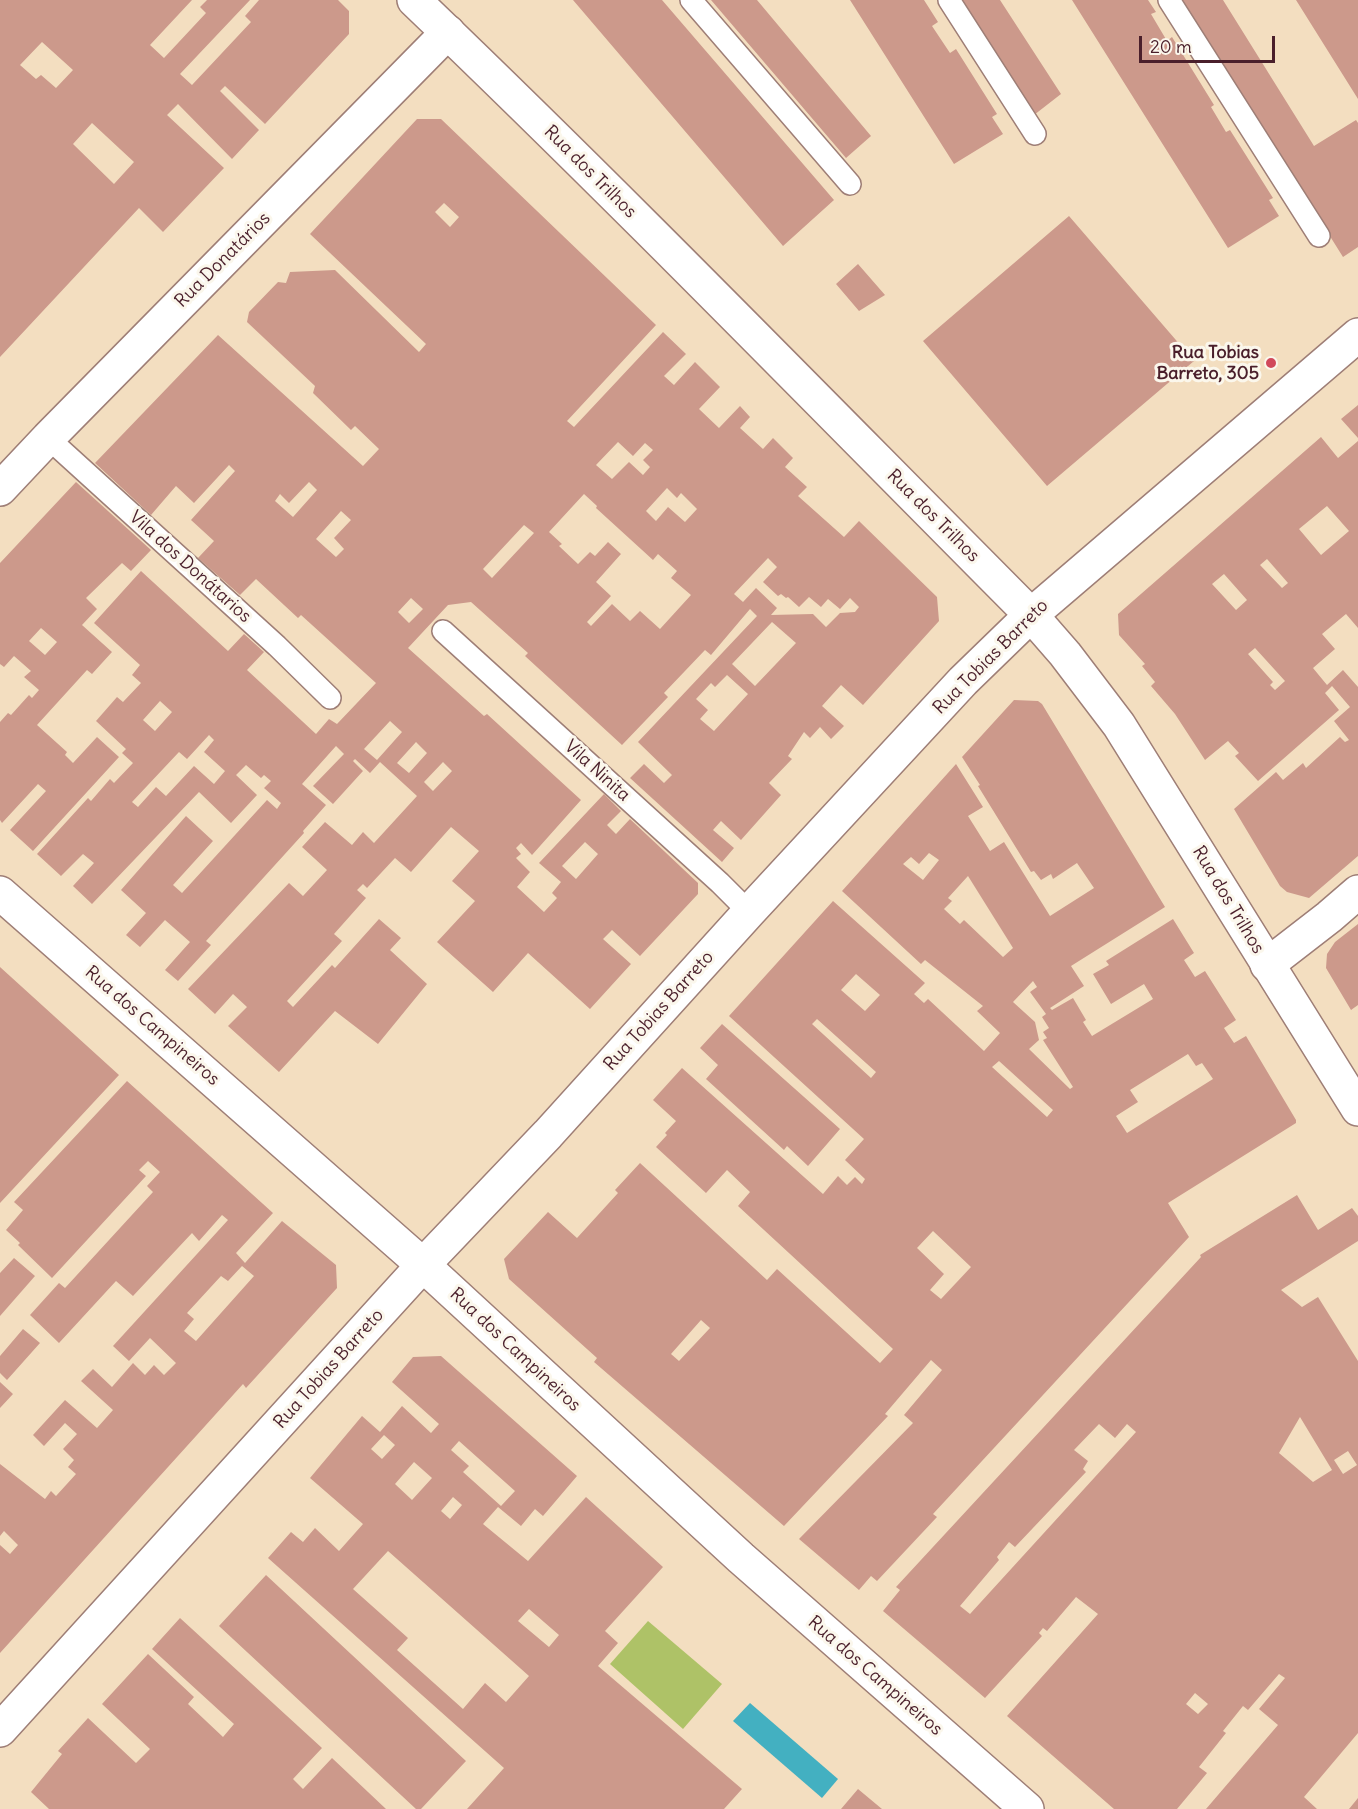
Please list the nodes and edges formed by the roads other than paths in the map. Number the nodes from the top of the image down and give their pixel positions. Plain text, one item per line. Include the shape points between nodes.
1 (414, 0) edge
2 (691, 0) edge
3 (949, 0) edge
4 (1169, 0) edge
5 (448, 32) junction
6 (1035, 134) dead end
7 (850, 184) dead end
8 (1319, 236) dead end
9 (1358, 335) edge
10 (48, 438) junction
11 (0, 489) edge
12 (1031, 615) junction
13 (443, 631) dead end
14 (330, 698) dead end
15 (1358, 892) edge
16 (0, 893) edge
17 (748, 912) junction
18 (1267, 964) junction
19 (1358, 1109) edge
20 (423, 1265) junction
21 (0, 1730) edge
22 (1027, 1809) edge

1 - 5 main road, Rua dos Trilhos
2 - 7 lane
3 - 6 lane
4 - 8 lane
5 - 10 main road, Rua Donatários
5 - 12 main road, Rua dos Trilhos
9 - 12 main road, Rua Tobias Barreto
10 - 11 main road, Rua Donatários
10 - 14 lane, Vila dos Donátarios
12 - 17 main road, Rua Tobias Barreto via 963,681
12 - 18 main road, Rua dos Trilhos via 1119,725
13 - 17 lane, Vila Ninita
15 - 18 main road
16 - 20 main road, Rua dos Campineiros
17 - 20 main road, Rua Tobias Barreto via 548,1134
18 - 19 main road, Rua dos Trilhos
20 - 21 main road, Rua Tobias Barreto
20 - 22 main road, Rua dos Campineiros via 741,1558

